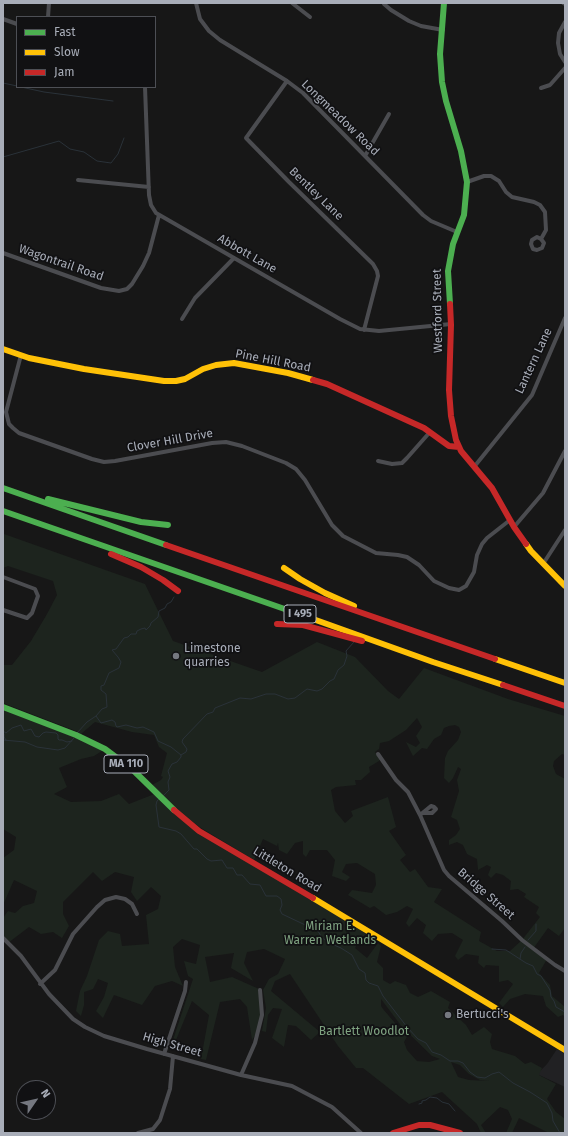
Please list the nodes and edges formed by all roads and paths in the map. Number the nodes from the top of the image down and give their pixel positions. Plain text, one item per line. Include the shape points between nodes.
1 (49, 3) edge
2 (196, 3) edge
3 (292, 3) edge
4 (444, 3) edge
5 (384, 4) dead end
6 (48, 16) edge
7 (310, 17) dead end
8 (3, 19) edge
9 (565, 22) edge
10 (16, 24) edge
11 (443, 30) junction
12 (565, 62) edge
13 (565, 68) edge
14 (287, 81) junction
15 (145, 88) edge
16 (540, 88) dead end
17 (389, 114) dead end
18 (365, 156) junction
19 (78, 180) dead end
20 (467, 182) junction
21 (149, 187) junction
22 (159, 215) junction
23 (457, 232) junction
24 (541, 239) dead end
25 (3, 253) edge
26 (234, 258) junction
27 (565, 318) edge
28 (182, 319) dead end
29 (451, 324) junction
30 (364, 330) junction
31 (3, 349) edge
32 (21, 355) junction
33 (430, 432) junction
34 (459, 447) junction
35 (565, 451) edge
36 (378, 461) dead end
37 (474, 467) junction
38 (3, 488) edge
39 (22, 495) junction
40 (3, 511) edge
41 (510, 520) junction
42 (35, 522) junction
43 (168, 525) dead end
44 (514, 527) junction
45 (565, 530) edge
46 (542, 564) junction
47 (284, 568) dead end
48 (3, 577) edge
49 (565, 586) edge
50 (178, 591) dead end
51 (3, 610) edge
52 (277, 624) dead end
53 (393, 624) junction
54 (421, 658) junction
55 (565, 683) edge
56 (565, 706) edge
57 (3, 707) edge
58 (378, 754) dead end
59 (137, 914) dead end
60 (3, 938) edge
61 (565, 971) edge
62 (186, 982) dead end
63 (40, 984) junction
64 (260, 990) dead end
65 (565, 1050) edge
66 (164, 1054) junction
67 (173, 1056) junction
68 (241, 1075) junction
69 (138, 1133) edge
70 (361, 1133) edge
71 (393, 1133) edge
72 (460, 1133) edge

1 - 6 street
2 - 14 street, Longmeadow Road via 200,19 209,31
3 - 7 street
4 - 11 main road, Westford Street
5 - 11 street via 409,21
8 - 10 street
9 - 12 street via 559,33 558,43
11 - 20 main road, Westford Street via 440,54 442,82
13 - 16 street via 550,85
14 - 18 street, Longmeadow Road via 313,102
14 - 30 street, Bentley Lane via 246,138 373,264 378,276
15 - 21 street
17 - 18 street
18 - 23 street, Longmeadow Road via 423,215
19 - 21 street
20 - 23 main road, Westford Street via 464,215
20 - 24 street via 491,176 500,182 510,196 540,205 545,212 546,224
21 - 22 street via 151,205
22 - 25 street, Wagontrail Road via 143,266 132,284 119,290 101,288
22 - 26 street, Abbott Lane
23 - 29 main road, Westford Street via 448,272
26 - 28 street via 195,298
26 - 30 street, Abbott Lane via 340,319
27 - 37 street, Lantern Lane via 532,395
29 - 30 street, Abbott Lane via 379,331
29 - 34 main road, Westford Street via 449,390 451,416
31 - 32 main road, Pine Hill Road
32 - 33 main road, Pine Hill Road via 84,369 176,382 216,365 234,363 252,366 327,384
32 - 41 street, Clover Hill Drive via 6,412 10,425 19,433 104,462 216,442 242,446 296,469 332,525 343,536 376,553 407,557 434,581 449,588 458,590 466,586 474,572 482,544
33 - 34 main road, Pine Hill Road via 449,446
33 - 36 street via 402,463
34 - 37 main road, Westford Street
35 - 44 street via 543,493
37 - 41 main road, Westford Street via 492,488
38 - 39 main road, I 495
39 - 43 main road via 55,500 141,522
39 - 53 main road, I 495
40 - 42 main road, I 495
41 - 44 main road, Westford Street
42 - 50 main road via 141,567
42 - 54 main road, I 495
44 - 46 main road, Westford Street
45 - 46 street
46 - 49 main road, Westford Street
47 - 53 main road via 325,592
48 - 51 street via 35,589 38,596 32,613 27,618
52 - 54 main road via 303,625
53 - 55 main road, I 495
54 - 56 main road, I 495
57 - 65 main road, Littleton Road / MA 110 via 105,749 127,765 191,825
58 - 61 street, Bridge Street via 422,814 444,870 449,876 533,949
59 - 63 street via 132,904 125,899 116,897 105,900 73,934 55,970
60 - 63 street, High Street via 21,956
62 - 66 street
63 - 66 street, High Street via 67,1014 85,1027 104,1036
64 - 68 street via 262,1015 255,1043
66 - 67 street, High Street
67 - 68 street, High Street
67 - 69 street via 170,1089 160,1120 153,1129
68 - 70 street, High Street via 292,1086 332,1107
71 - 72 main road via 424,1125

